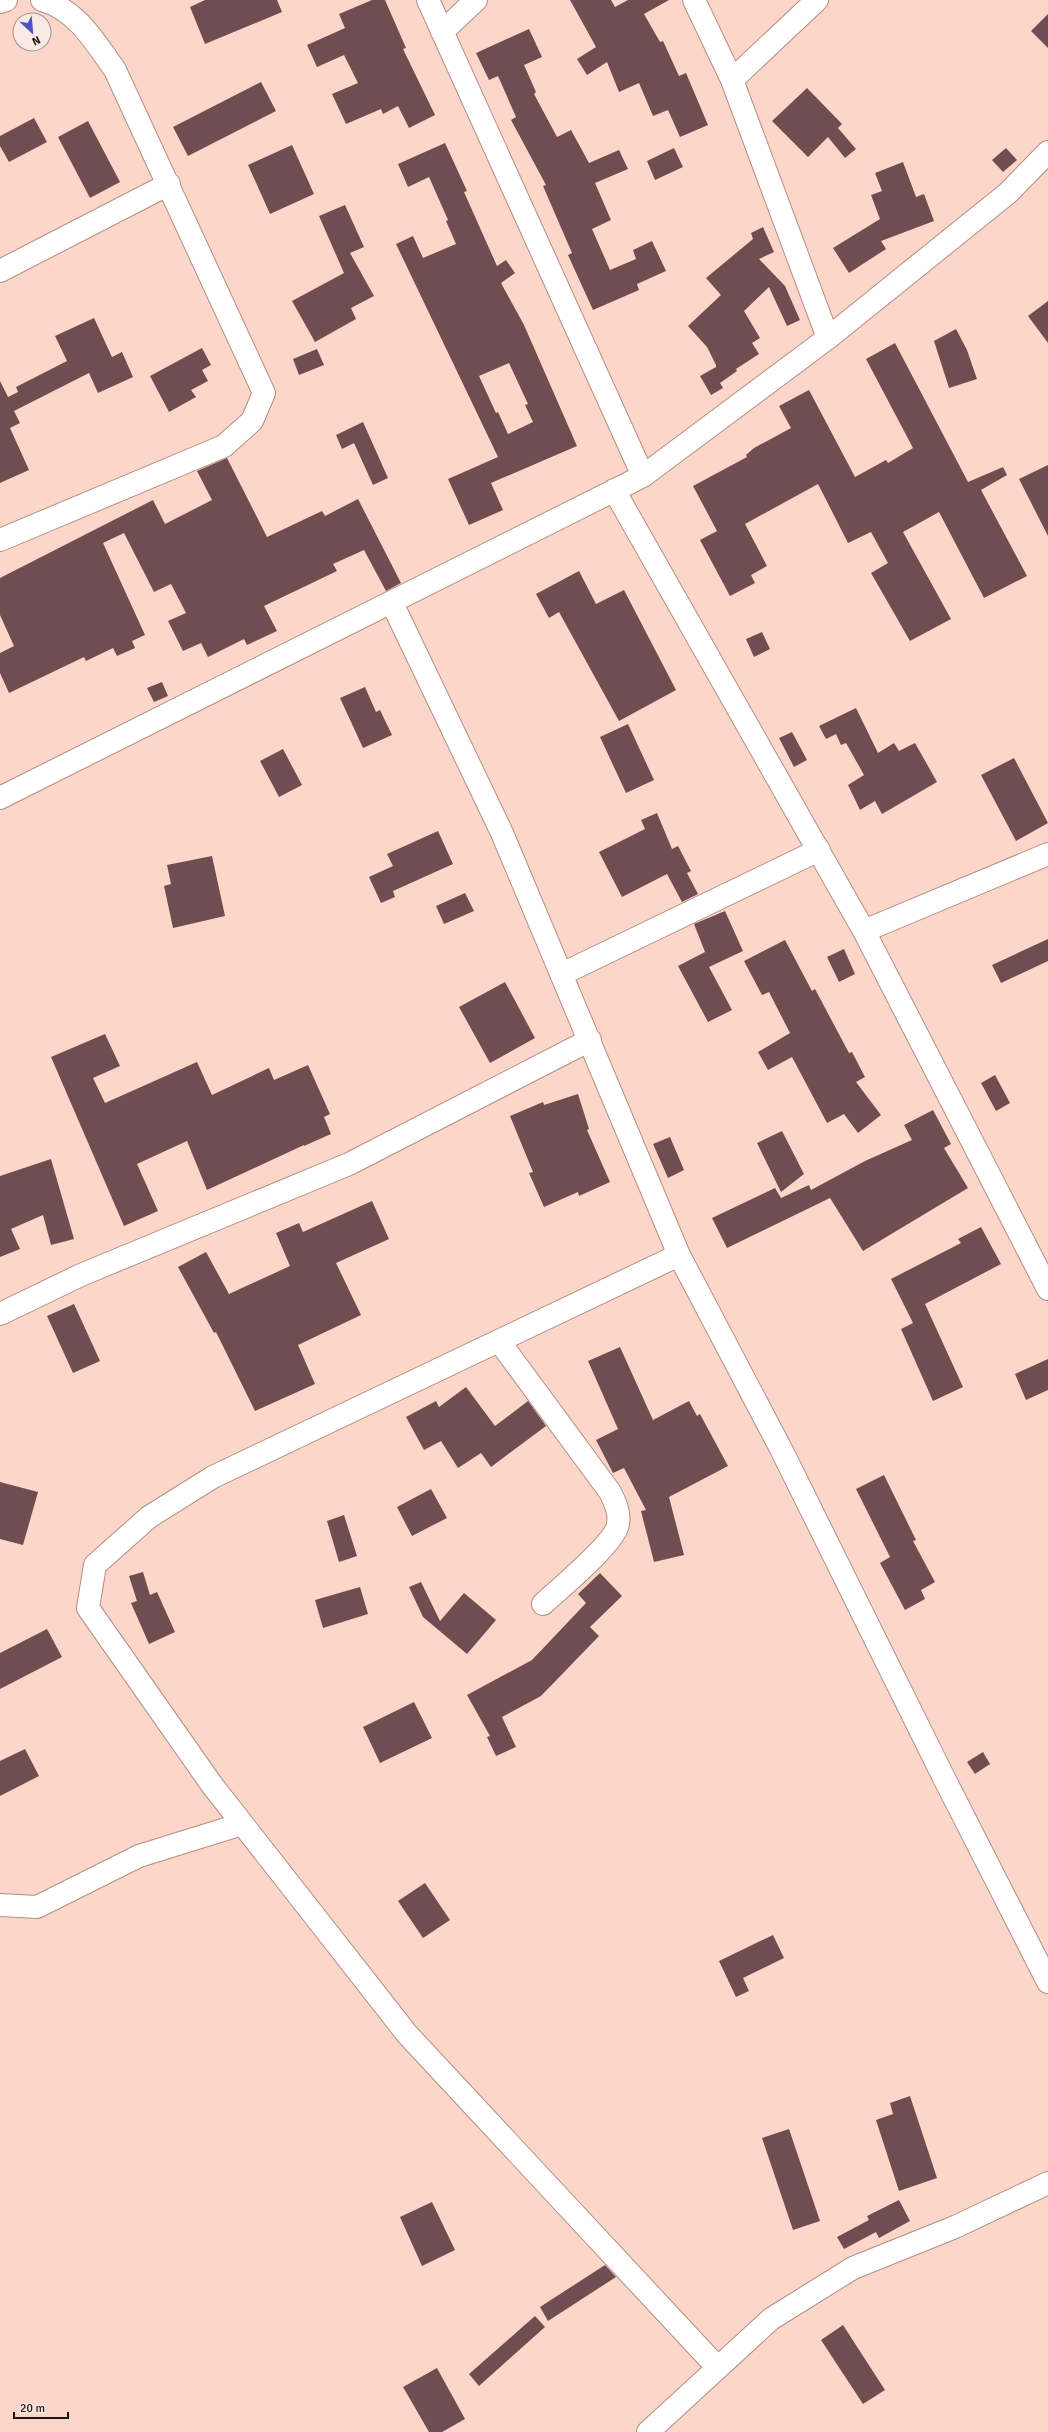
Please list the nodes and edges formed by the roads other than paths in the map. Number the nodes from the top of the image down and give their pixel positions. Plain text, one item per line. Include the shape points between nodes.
1 (6, 0) edge
2 (42, 0) edge
3 (428, 0) edge
4 (476, 0) edge
5 (694, 0) edge
6 (817, 0) edge
7 (0, 2) edge
8 (442, 32) junction
9 (732, 80) junction
10 (1048, 152) edge
11 (169, 184) junction
12 (0, 271) edge
13 (828, 338) junction
14 (643, 476) junction
15 (614, 490) junction
16 (0, 540) edge
17 (392, 603) junction
18 (0, 798) edge
19 (819, 850) junction
20 (1048, 854) edge
21 (864, 931) junction
22 (562, 974) junction
23 (590, 1040) junction
24 (679, 1254) junction
25 (1048, 1289) edge
26 (0, 1314) edge
27 (499, 1341) junction
28 (543, 1604) dead end
29 (242, 1824) junction
30 (0, 1905) edge
31 (1048, 1982) edge
32 (1048, 2183) edge
33 (717, 2367) junction
34 (648, 2432) edge

1 - 7 street
2 - 11 street via 56,4 86,29 115,70
3 - 8 street
4 - 8 street
5 - 9 street
6 - 9 street
8 - 14 street
9 - 13 street
10 - 13 street via 1008,193
11 - 12 street
11 - 16 street via 264,393 252,421 224,446
13 - 14 street
14 - 15 street
15 - 17 street
15 - 19 street
17 - 18 street
17 - 22 street via 502,833
19 - 21 street
19 - 22 street
20 - 21 street
21 - 25 street
22 - 23 street
23 - 24 street
23 - 26 street via 349,1164 81,1275
24 - 27 street
24 - 31 street via 781,1448
27 - 28 street via 610,1492 618,1514 618,1525 610,1540
27 - 29 street via 213,1477 149,1517 96,1565 88,1608
29 - 30 street via 139,1856 37,1907
29 - 33 street via 407,2034
32 - 33 street via 955,2227 853,2268 771,2319
33 - 34 street

